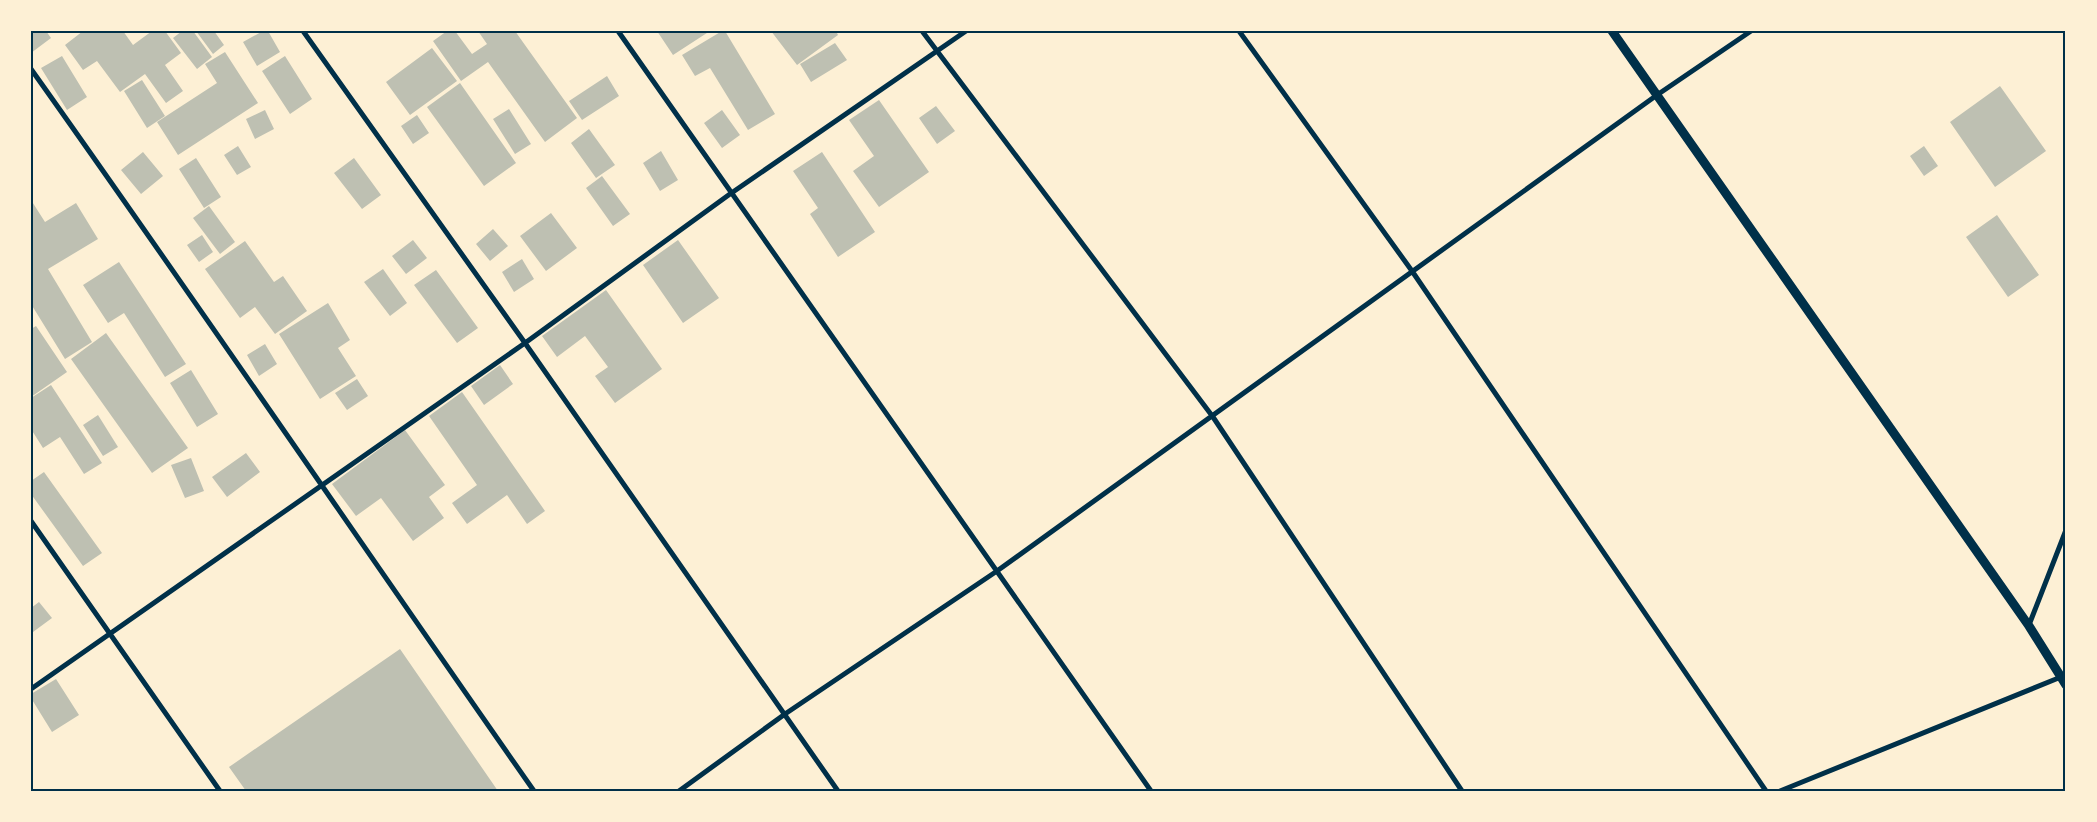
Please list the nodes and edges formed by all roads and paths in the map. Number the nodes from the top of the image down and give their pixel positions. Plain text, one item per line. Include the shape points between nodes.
1 (303, 31) edge
2 (618, 31) edge
3 (922, 31) edge
4 (966, 31) edge
5 (1239, 31) edge
6 (1612, 31) edge
7 (1751, 31) edge
8 (936, 53) junction
9 (31, 69) edge
10 (1657, 95) junction
11 (730, 194) junction
12 (1412, 271) junction
13 (525, 343) junction
14 (1213, 417) junction
15 (321, 487) junction
16 (31, 521) edge
17 (2066, 530) edge
18 (997, 571) junction
19 (2029, 626) junction
20 (108, 634) junction
21 (2060, 677) junction
22 (2066, 686) edge
23 (31, 689) edge
24 (785, 714) junction
25 (220, 791) edge
26 (534, 791) edge
27 (679, 791) edge
28 (838, 791) edge
29 (1151, 791) edge
30 (1462, 791) edge
31 (1766, 791) edge
32 (1780, 791) edge

1 - 13 street
2 - 11 street
3 - 8 street
4 - 8 street
5 - 12 street
6 - 10 street
7 - 10 street
8 - 11 street
8 - 14 street
9 - 15 street
10 - 12 street
10 - 19 street
11 - 13 street
11 - 18 street
12 - 14 street
12 - 31 street
13 - 15 street
13 - 24 street
14 - 18 street
14 - 30 street
15 - 20 street
15 - 26 street
16 - 20 street
17 - 19 street
18 - 24 street
18 - 29 street
19 - 21 street
20 - 23 street
20 - 25 street
21 - 22 street
21 - 32 street
24 - 27 street
24 - 28 street

